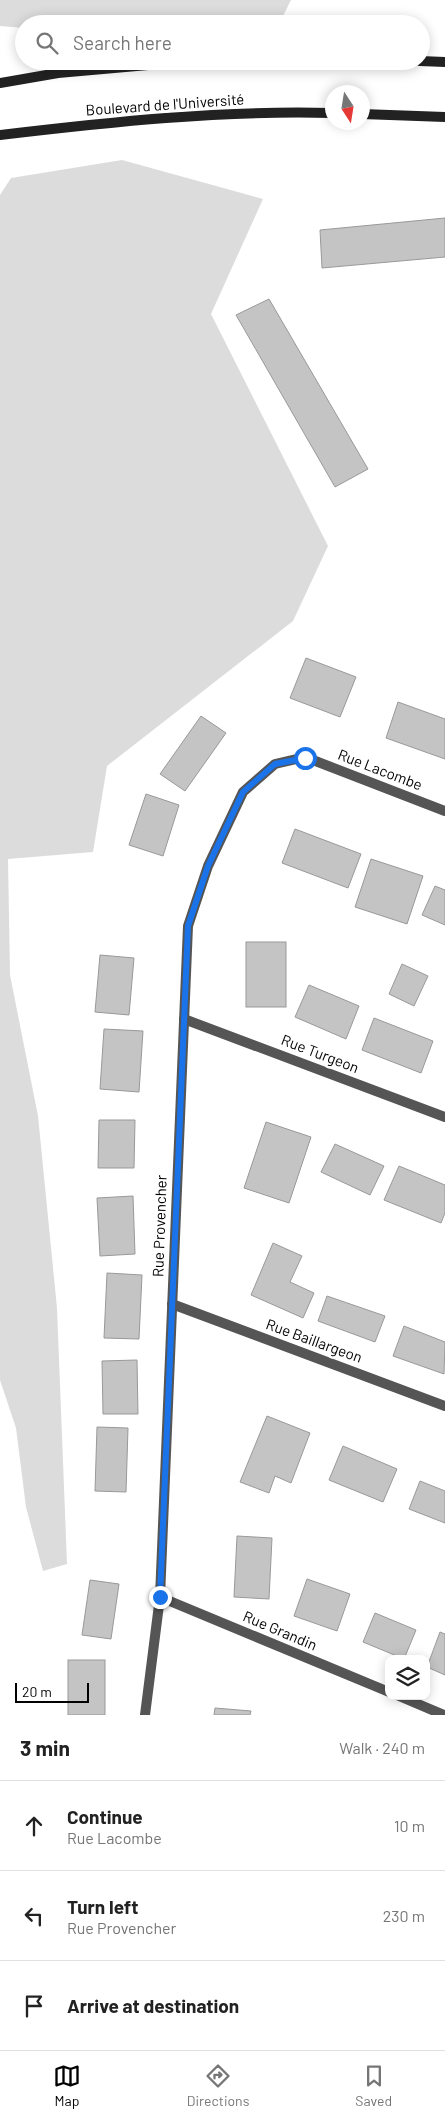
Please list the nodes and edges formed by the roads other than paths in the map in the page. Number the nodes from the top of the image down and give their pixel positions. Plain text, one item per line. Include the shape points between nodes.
1 (430, 61) edge
2 (445, 62) edge
3 (92, 70) edge
4 (0, 83) edge
5 (325, 113) edge
6 (370, 114) edge
7 (445, 117) edge
8 (0, 136) edge
9 (275, 764) joint
10 (445, 811) edge
11 (184, 1019) junction
12 (445, 1117) edge
13 (172, 1304) junction
14 (445, 1406) edge
15 (160, 1597) junction
16 (385, 1690) edge
17 (408, 1700) edge
18 (145, 1715) edge
19 (444, 1715) edge

1 - 2 main road
3 - 4 main road
5 - 8 main road, Boulevard de l'Université via 279,111 102,123
6 - 7 main road
9 - 10 street, Rue Lacombe via 305,758
9 - 11 street, Rue Provencher via 243,792 208,866 188,926
11 - 12 street, Rue Turgeon
11 - 13 street, Rue Provencher
13 - 14 street, Rue Baillargeon
13 - 15 street, Rue Provencher
15 - 16 street, Rue Grandin
15 - 18 street, Rue Provencher
17 - 19 street

